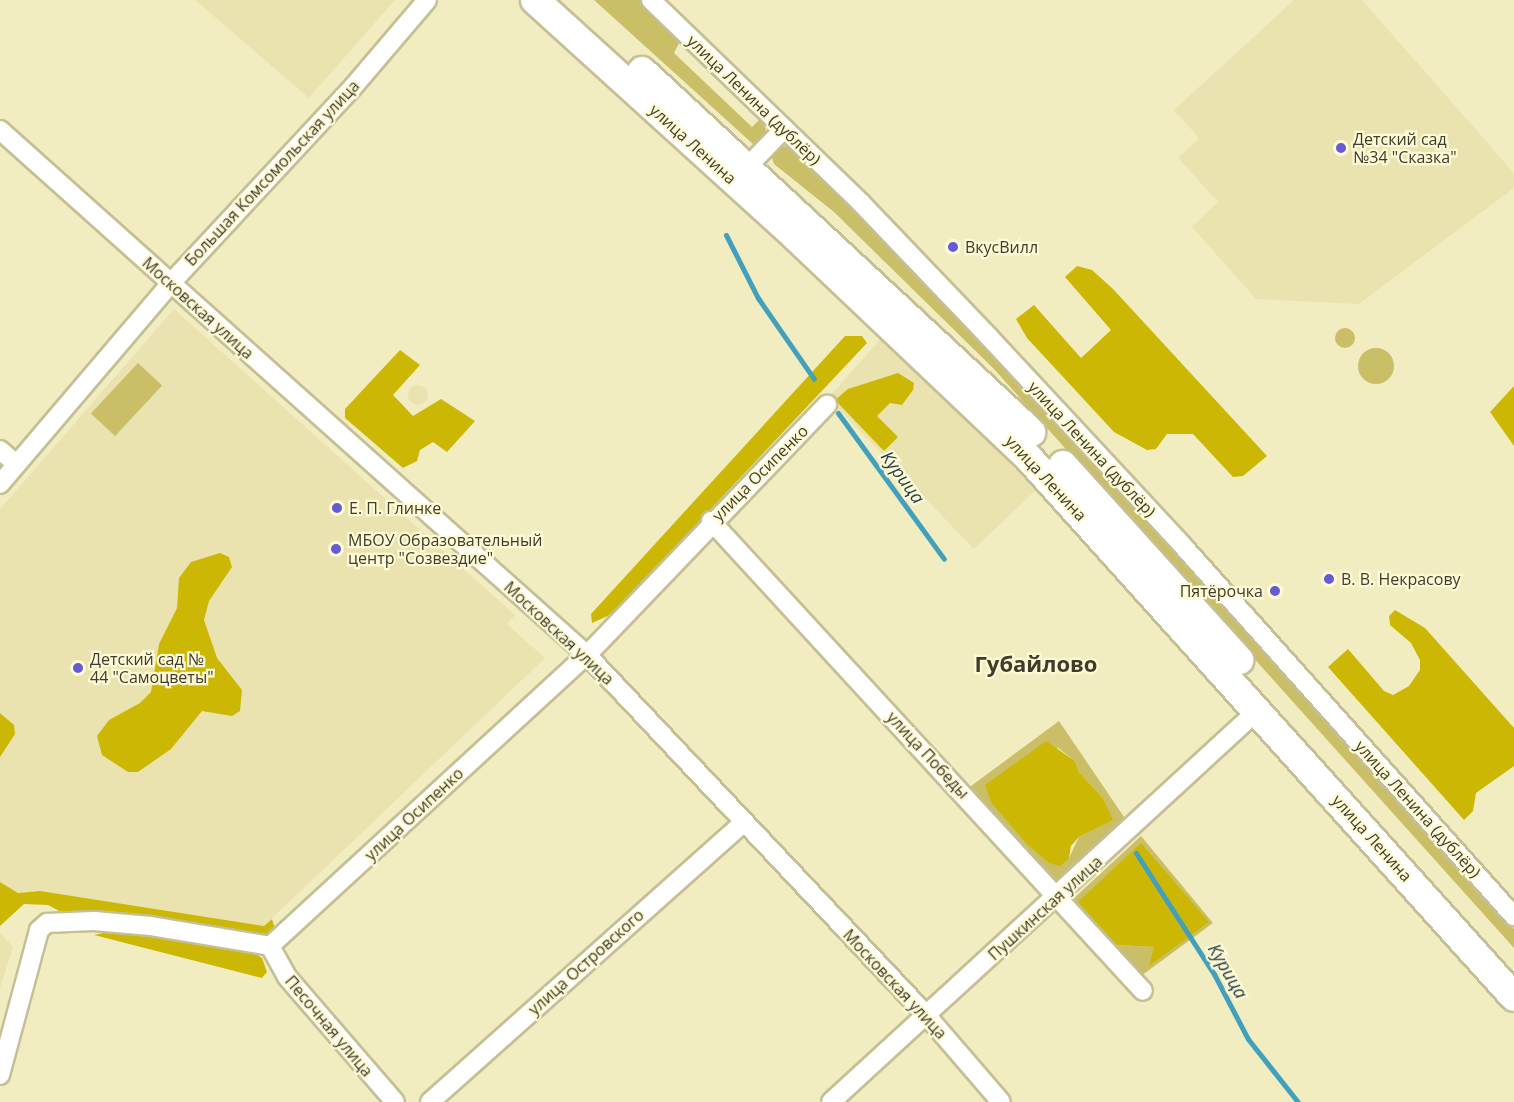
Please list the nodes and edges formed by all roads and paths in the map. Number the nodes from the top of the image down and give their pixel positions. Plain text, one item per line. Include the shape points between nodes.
1 (427, 0) edge
2 (535, 0) edge
3 (563, 0) edge
4 (658, 7) edge
5 (784, 129) junction
6 (0, 130) edge
7 (748, 166) junction
8 (170, 284) junction
9 (827, 405) dead end
10 (0, 450) edge
11 (16, 465) junction
12 (0, 484) edge
13 (711, 521) junction
14 (587, 655) junction
15 (1257, 711) junction
16 (743, 823) junction
17 (1059, 896) junction
18 (1514, 916) edge
19 (270, 946) junction
20 (1514, 968) edge
21 (1143, 991) dead end
22 (1514, 997) edge
23 (927, 1016) junction
24 (0, 1075) edge
25 (395, 1102) edge
26 (430, 1102) edge
27 (831, 1102) edge
28 (1001, 1102) edge

1 - 8 street, Большая Комсомольская улица via 353,87
2 - 15 main road, улица Ленина via 994,423 1048,477
3 - 7 main road, улица Ленина
4 - 5 street, улица Ленина (дублёр)
5 - 7 street
5 - 18 street, улица Ленина (дублёр) via 867,209 1013,363
6 - 8 street, Московская улица
7 - 20 main road, улица Ленина via 977,379 1062,464
8 - 11 street, Большая Комсомольская улица
8 - 14 street, Московская улица
9 - 13 street, улица Осипенко
10 - 11 street
11 - 12 street, Большая Комсомольская улица
13 - 14 street, улица Осипенко
13 - 17 street, улица Победы
14 - 16 street, Московская улица
14 - 19 street, улица Осипенко
15 - 17 street, Пушкинская улица
15 - 22 main road, улица Ленина
16 - 23 street, Московская улица
16 - 26 street, улица Островского
17 - 21 street, улица Победы
17 - 23 street, Пушкинская улица
19 - 24 street via 139,925 94,921 47,923 39,930
19 - 25 street, Песочная улица via 287,977
23 - 27 street, Пушкинская улица
23 - 28 street, Московская улица

